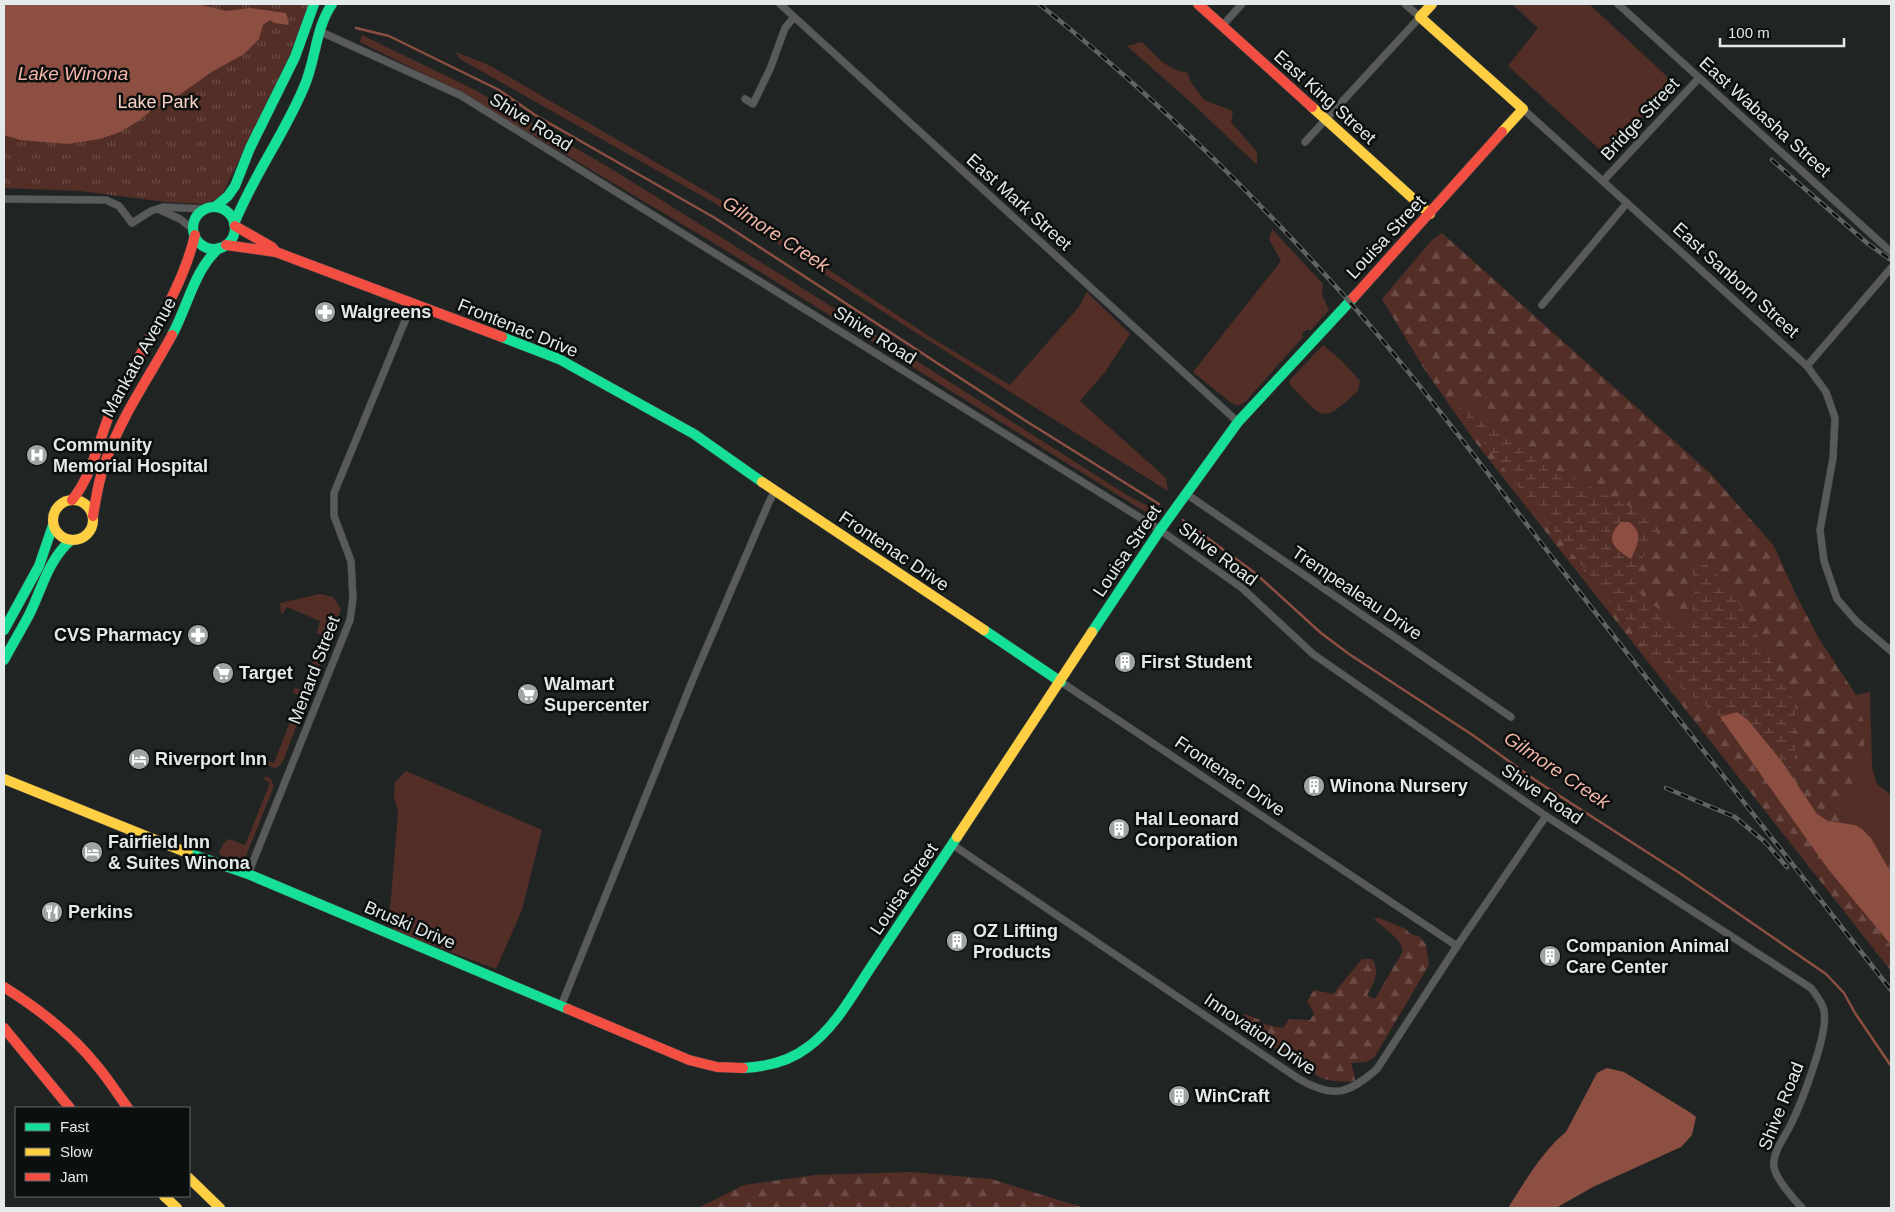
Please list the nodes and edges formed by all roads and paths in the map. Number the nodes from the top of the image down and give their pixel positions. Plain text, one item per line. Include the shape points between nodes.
1 (314, 4) edge
2 (332, 4) edge
3 (780, 4) edge
4 (1198, 4) edge
5 (1242, 4) edge
6 (1405, 4) edge
7 (1432, 4) edge
8 (1618, 4) edge
9 (794, 17) junction
10 (1420, 17) junction
11 (1222, 26) junction
12 (319, 31) junction
13 (1699, 78) junction
14 (744, 99) dead end
15 (1523, 109) junction
16 (1325, 119) junction
17 (1305, 142) dead end
18 (1603, 182) junction
19 (4, 199) edge
20 (1627, 203) junction
21 (210, 208) junction
22 (158, 209) junction
23 (1430, 214) junction
24 (235, 225) junction
25 (194, 232) junction
26 (222, 247) junction
27 (276, 252) junction
28 (1891, 252) edge
29 (1891, 268) edge
30 (412, 304) junction
31 (1542, 305) dead end
32 (1807, 366) junction
33 (1238, 422) junction
34 (775, 491) junction
35 (1185, 493) junction
36 (72, 500) junction
37 (93, 516) junction
38 (53, 525) junction
39 (1160, 530) junction
40 (71, 540) junction
41 (4, 630) edge
42 (1891, 652) edge
43 (4, 660) edge
44 (1060, 682) junction
45 (1511, 717) dead end
46 (4, 779) edge
47 (1546, 816) junction
48 (953, 845) junction
49 (248, 874) junction
50 (1457, 946) junction
51 (4, 987) edge
52 (561, 1006) junction
53 (4, 1028) edge
54 (807, 1048) joint
55 (69, 1107) edge
56 (127, 1107) edge
57 (190, 1179) edge
58 (165, 1197) edge
59 (178, 1208) edge
60 (220, 1208) edge
61 (1802, 1208) edge

1 - 21 main road, Mankato Avenue via 285,82 252,142 234,187 224,200
2 - 12 main road, Mankato Avenue
3 - 9 street, East Mark Street
4 - 11 main road, East King Street
5 - 11 street
6 - 10 street, East Sanborn Street
7 - 10 main road
8 - 13 street, East Wabasha Street
9 - 14 street via 785,28 753,104
9 - 33 street, East Mark Street
10 - 15 main road, East Sanborn Street
10 - 16 street
11 - 16 main road, East King Street
12 - 24 main road, Mankato Avenue via 312,64 300,96 252,179
12 - 39 street, Shive Road via 460,95
13 - 18 street, Bridge Street
13 - 28 street, East Wabasha Street
15 - 18 street, East Sanborn Street
15 - 23 main road, Louisa Street
16 - 17 street
16 - 23 main road, East King Street
18 - 20 street, East Sanborn Street
19 - 22 street via 106,200 118,206 132,223
20 - 31 street
20 - 32 street, East Sanborn Street
21 - 22 street
21 - 24 main road via 227,212
21 - 25 main road, Mankato Avenue via 196,218
22 - 25 street via 180,219
23 - 33 main road, Louisa Street
24 - 26 main road, Mankato Avenue via 233,235
24 - 27 main road, Frontenac Drive
25 - 26 main road via 204,246 211,249
25 - 36 main road, Mankato Avenue via 180,282 118,394 88,477
26 - 27 main road, Frontenac Drive
26 - 37 main road, Mankato Avenue via 202,266 180,319 116,433 100,474
27 - 30 main road, Frontenac Drive
29 - 32 street
30 - 34 main road, Frontenac Drive via 559,359 694,434
30 - 49 street, Menard Street via 334,493 334,516 350,561 354,598 350,620
32 - 42 street, East Sanborn Street via 1826,392 1835,418 1834,458 1820,530 1824,561 1837,599
33 - 35 main road, Louisa Street
34 - 44 main road, Frontenac Drive
34 - 52 street via 693,679
35 - 39 main road, Louisa Street
35 - 45 street, Trempealeau Drive
36 - 37 main road via 86,504
36 - 38 main road, Mankato Avenue via 57,507
37 - 40 main road, Mankato Avenue via 88,534
38 - 40 main road via 60,536
38 - 41 main road, Mankato Avenue via 37,572
39 - 44 main road, Louisa Street
39 - 47 street, Shive Road via 1242,588 1313,654
40 - 43 main road, Mankato Avenue via 52,561
44 - 48 main road, Louisa Street
44 - 50 street, Frontenac Drive
46 - 49 main road, Bruski Drive
47 - 50 street, Innovation Drive
47 - 61 street, Shive Road via 1812,988 1824,1011 1825,1026 1820,1049 1774,1160 1776,1173
48 - 50 street, Innovation Drive via 1299,1079 1331,1092 1347,1089 1377,1069
48 - 54 main road, Louisa Street via 836,1018
49 - 52 main road, Bruski Drive
51 - 56 main road via 67,1034 98,1067
52 - 54 main road, Bruski Drive via 689,1060 726,1068 754,1067 779,1061
53 - 55 main road
57 - 60 main road
58 - 59 main road

